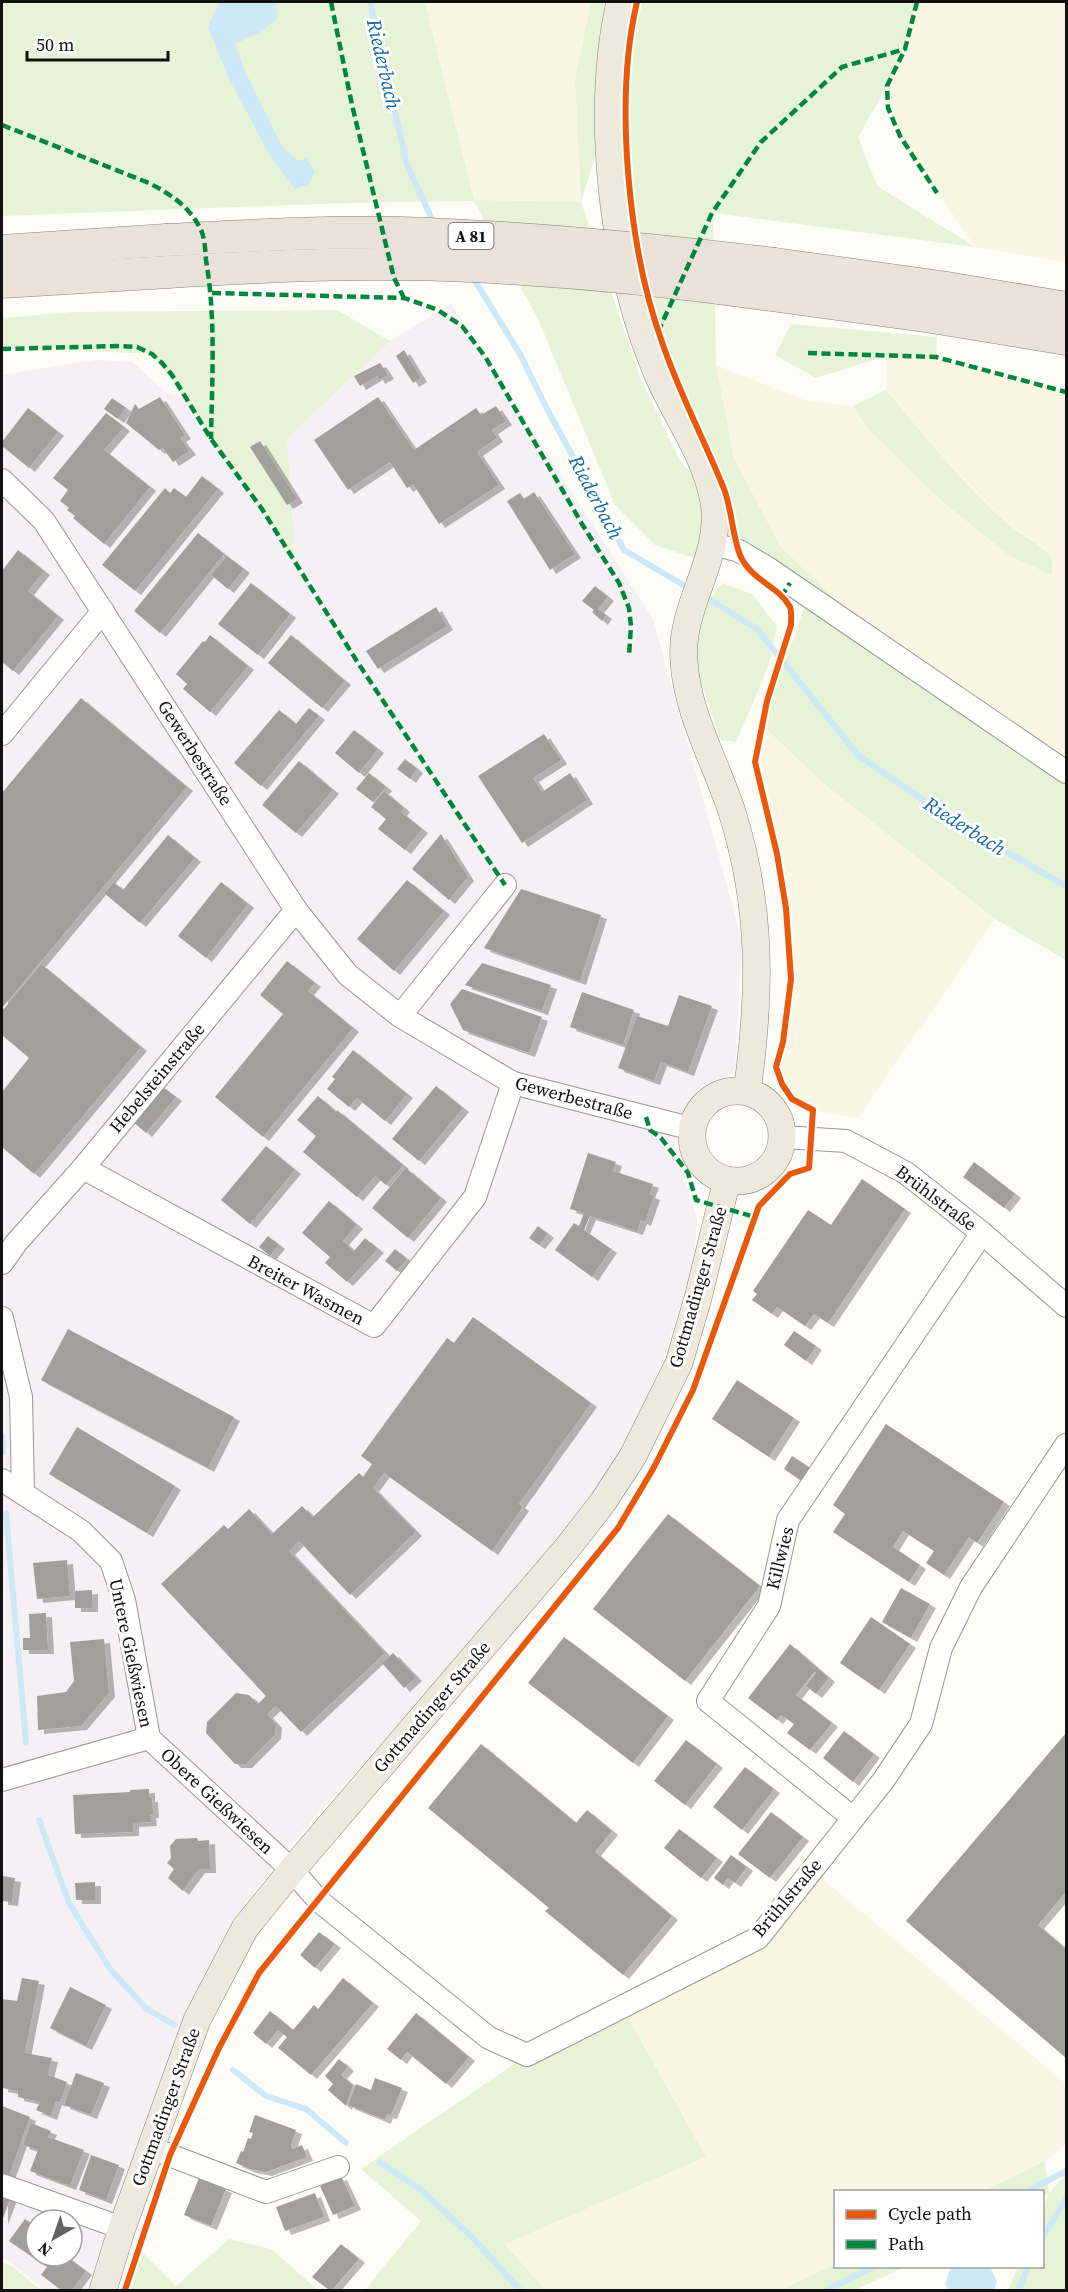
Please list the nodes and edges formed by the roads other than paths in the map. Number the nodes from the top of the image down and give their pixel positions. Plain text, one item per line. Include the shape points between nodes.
1 (620, 2) edge
2 (2, 251) edge
3 (2, 282) edge
4 (1066, 308) edge
5 (1066, 339) edge
6 (2, 480) edge
7 (714, 544) junction
8 (103, 611) junction
9 (2, 734) edge
10 (1066, 772) edge
11 (505, 885) dead end
12 (296, 910) junction
13 (400, 1016) junction
14 (513, 1083) junction
15 (747, 1091) junction
16 (693, 1129) junction
17 (783, 1137) junction
18 (82, 1168) junction
19 (727, 1180) junction
20 (982, 1233) junction
21 (9, 1237) edge
22 (2, 1263) edge
23 (1066, 1306) edge
24 (2, 1318) edge
25 (1066, 1446) edge
26 (2, 1480) edge
27 (23, 1493) junction
28 (148, 1738) junction
29 (2, 1780) edge
30 (853, 1818) junction
31 (292, 1870) junction
32 (151, 2148) junction
33 (338, 2167) dead end
34 (2, 2185) edge
35 (122, 2228) junction
36 (103, 2290) edge

1 - 7 main road via 612,48 609,113 621,243 645,346 707,478 714,501
2 - 4 highway, A 81, bridge via 166,240 402,233 575,243 775,264
3 - 5 highway, A 81, bridge via 329,265 471,266 632,278 771,295
6 - 8 street, Gewerbestraße via 44,521
7 - 10 street via 739,551 769,569
7 - 15 main road via 685,630 683,658 686,683 732,814 753,907 757,1005
8 - 9 street
8 - 12 street, Gewerbestraße
11 - 13 street
12 - 13 street, Gewerbestraße via 348,975
12 - 18 street, Hebelsteinstraße
13 - 14 street, Gewerbestraße
14 - 16 street, Gewerbestraße
14 - 18 street, Breiter Wasmen via 475,1197 374,1326
15 - 16 main road via 716,1095 695,1118
15 - 17 main road via 773,1108
16 - 19 main road via 694,1149 701,1163 712,1174
17 - 19 main road via 781,1150 765,1172 753,1179
17 - 20 street, Brühlstraße via 846,1141 906,1173
18 - 21 street, Hebelsteinstraße
19 - 31 main road, Gottmadinger Straße via 679,1363 633,1456 569,1546
20 - 23 street, Brühlstraße
20 - 30 street, Killwies via 788,1520 769,1606 708,1701
21 - 22 street, Hebelsteinstraße
24 - 27 street via 21,1397
25 - 30 street, Brühlstraße via 971,1587 940,1648 921,1724
26 - 27 street, Untere Gießwiesen
27 - 28 street, Untere Gießwiesen via 81,1531 111,1561 124,1600
28 - 29 street, Obere Gießwiesen
28 - 31 street, Obere Gießwiesen
30 - 31 street, Brühlstraße via 758,1938 527,2055 489,2038 319,1901
31 - 32 main road, Gottmadinger Straße via 245,1928 197,2020
32 - 33 street via 266,2192
32 - 35 main road, Gottmadinger Straße
34 - 35 street
35 - 36 main road, Gottmadinger Straße

